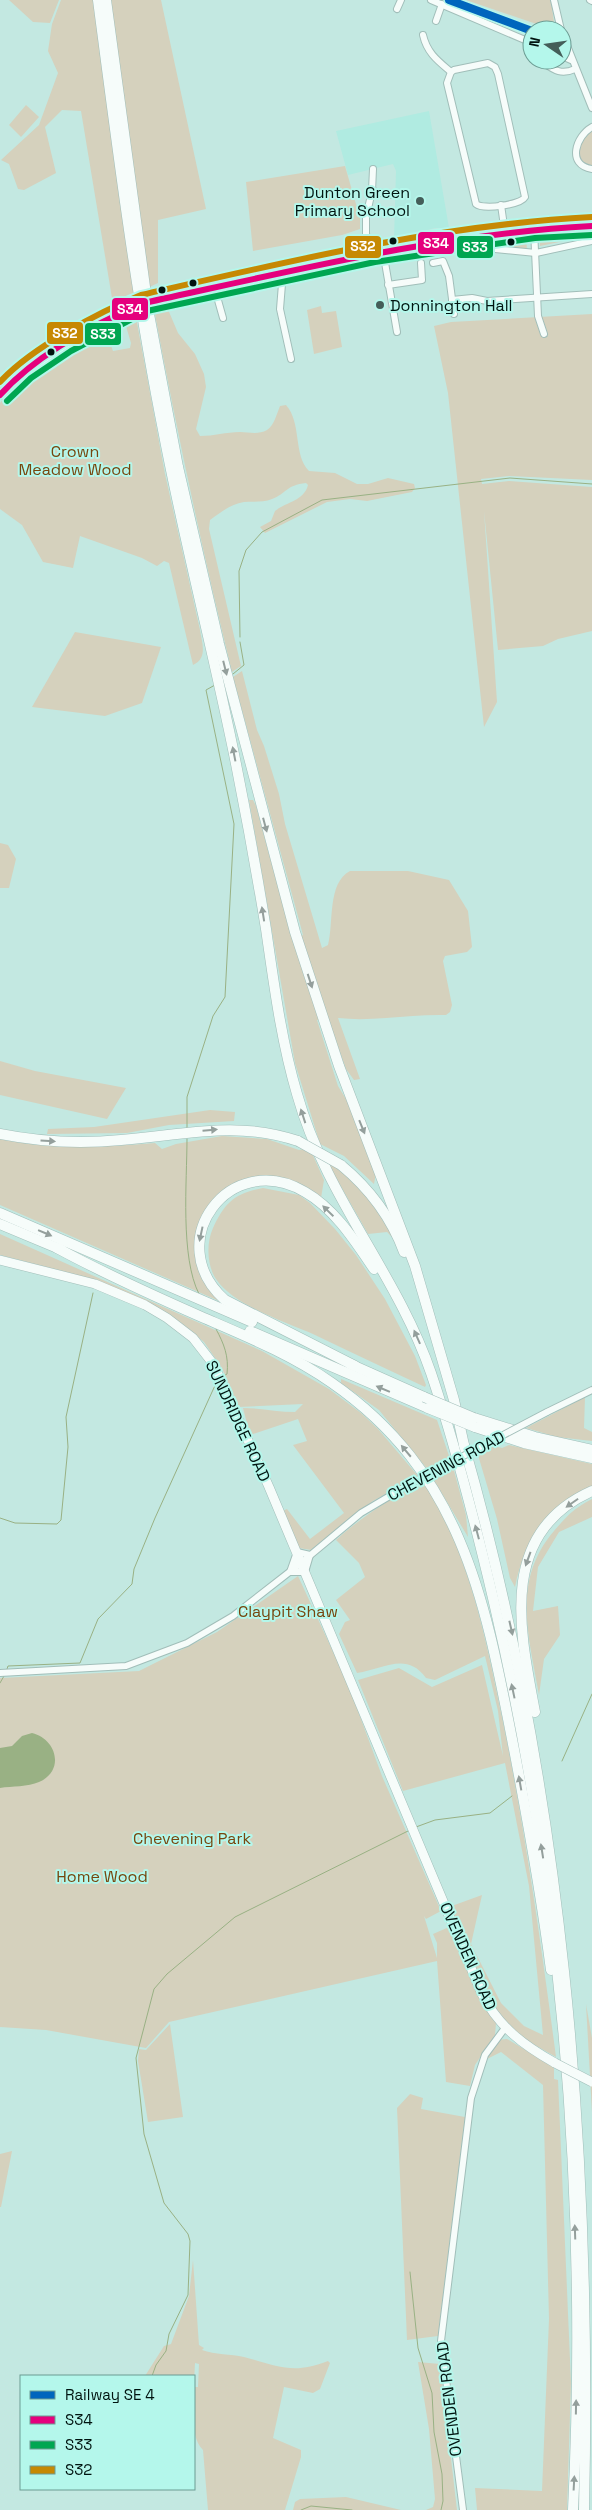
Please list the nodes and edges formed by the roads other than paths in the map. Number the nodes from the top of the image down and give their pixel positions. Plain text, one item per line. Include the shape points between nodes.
1 (98, 0) edge
2 (106, 0) edge
3 (400, 0) edge
4 (431, 0) edge
5 (554, 0) edge
6 (442, 4) junction
7 (397, 9) dead end
8 (559, 20) edge
9 (436, 21) dead end
10 (423, 35) dead end
11 (522, 39) edge
12 (572, 62) edge
13 (575, 69) junction
14 (554, 70) edge
15 (451, 72) junction
16 (592, 108) edge
17 (592, 127) edge
18 (592, 168) edge
19 (373, 169) dead end
20 (372, 191) junction
21 (392, 195) dead end
22 (501, 205) junction
23 (592, 226) edge
24 (534, 229) junction
25 (505, 233) junction
26 (592, 241) edge
27 (478, 249) dead end
28 (383, 251) junction
29 (373, 253) junction
30 (536, 253) junction
31 (421, 263) dead end
32 (433, 263) dead end
33 (280, 272) junction
34 (388, 285) junction
35 (214, 286) junction
36 (592, 294) edge
37 (538, 297) junction
38 (452, 300) junction
39 (454, 314) dead end
40 (223, 318) dead end
41 (397, 332) dead end
42 (544, 334) dead end
43 (291, 359) dead end
44 (0, 395) edge
45 (0, 1134) edge
46 (0, 1213) edge
47 (0, 1224) edge
48 (57, 1248) junction
49 (0, 1260) edge
50 (406, 1314) junction
51 (355, 1366) junction
52 (592, 1390) edge
53 (475, 1423) junction
54 (464, 1445) junction
55 (592, 1450) edge
56 (592, 1458) edge
57 (592, 1491) edge
58 (297, 1552) junction
59 (310, 1555) junction
60 (301, 1563) junction
61 (290, 1572) junction
62 (305, 1572) junction
63 (0, 1672) edge
64 (555, 1867) junction
65 (505, 2028) junction
66 (564, 2055) junction
67 (592, 2082) edge
68 (463, 2510) edge
69 (573, 2510) edge
70 (584, 2510) edge

50 -> 1 highway via 324,1167 306,1124 291,1072 241,790 150,362
2 -> 54 highway via 148,309 183,490 219,644 300,950 339,1066 416,1266
3 - 7 street
4 - 6 street
5 - 8 street
6 - 9 street
6 - 11 street
10 - 15 street via 432,56
12 - 13 street
13 - 14 street via 566,73
13 - 16 street
15 - 22 street via 447,83 476,204 483,208
15 - 22 street via 482,63 496,67 525,192 523,200
17 - 18 street via 576,143 578,161
19 - 20 street
20 - 21 street
20 - 29 street via 366,234
22 - 25 street
23 - 24 main road
24 - 25 main road
24 - 30 street
25 - 28 main road
26 - 30 street
27 - 30 street
28 - 29 main road
28 - 34 street
29 - 33 main road
30 - 37 street
31 - 34 street via 423,278
32 - 38 street via 443,262 449,276
33 - 35 main road
33 - 43 street via 280,309
34 - 41 street
35 - 40 street
35 - 44 main road, bridge via 131,308 22,372
36 - 37 street
37 - 38 street via 486,304 472,298
37 - 42 street via 538,316
38 - 39 street
45 -> 54 highway, bridge via 40,1140 96,1142 233,1128 266,1132 298,1141 341,1165 373,1196 398,1238
46 -> 51 highway
47 - 48 highway
53 -> 48 highway, bridge via 428,1408
66 -> 48 highway via 531,1843 493,1649 472,1569 435,1491 406,1450 380,1422 321,1376 271,1348 104,1273
49 - 58 main road, SUNDRIDGE ROAD via 95,1284 151,1308 193,1338 221,1377
50 -> 51 highway via 343,1227 307,1193 288,1184 262,1180 237,1187 216,1202 206,1218 199,1243 203,1269 216,1291 242,1310
66 -> 50 highway via 544,1867 508,1663 449,1429 428,1364
51 - 53 highway, bridge
52 - 59 street, CHEVENING ROAD, bridge via 361,1512
53 - 55 highway
53 - 56 highway via 533,1446
54 -> 64 highway via 518,1660
57 -> 64 highway via 561,1511 540,1534 527,1562 520,1594 526,1654 553,1812
58 - 59 street
58 - 60 main road, SUNDRIDGE ROAD
58 - 61 street
59 - 60 street, CHEVENING ROAD
59 - 62 street
60 - 61 street, CHEVENING ROAD
60 - 62 main road, OVENDEN ROAD
61 - 62 street
61 - 63 street, CHEVENING ROAD via 213,1630 126,1666
62 - 65 main road, OVENDEN ROAD via 482,1994
64 - 70 highway via 576,2044 586,2204 589,2331
65 - 67 main road, bridge via 524,2044
65 - 68 street, OVENDEN ROAD via 485,2055 471,2098 440,2341
69 -> 66 highway via 577,2306

